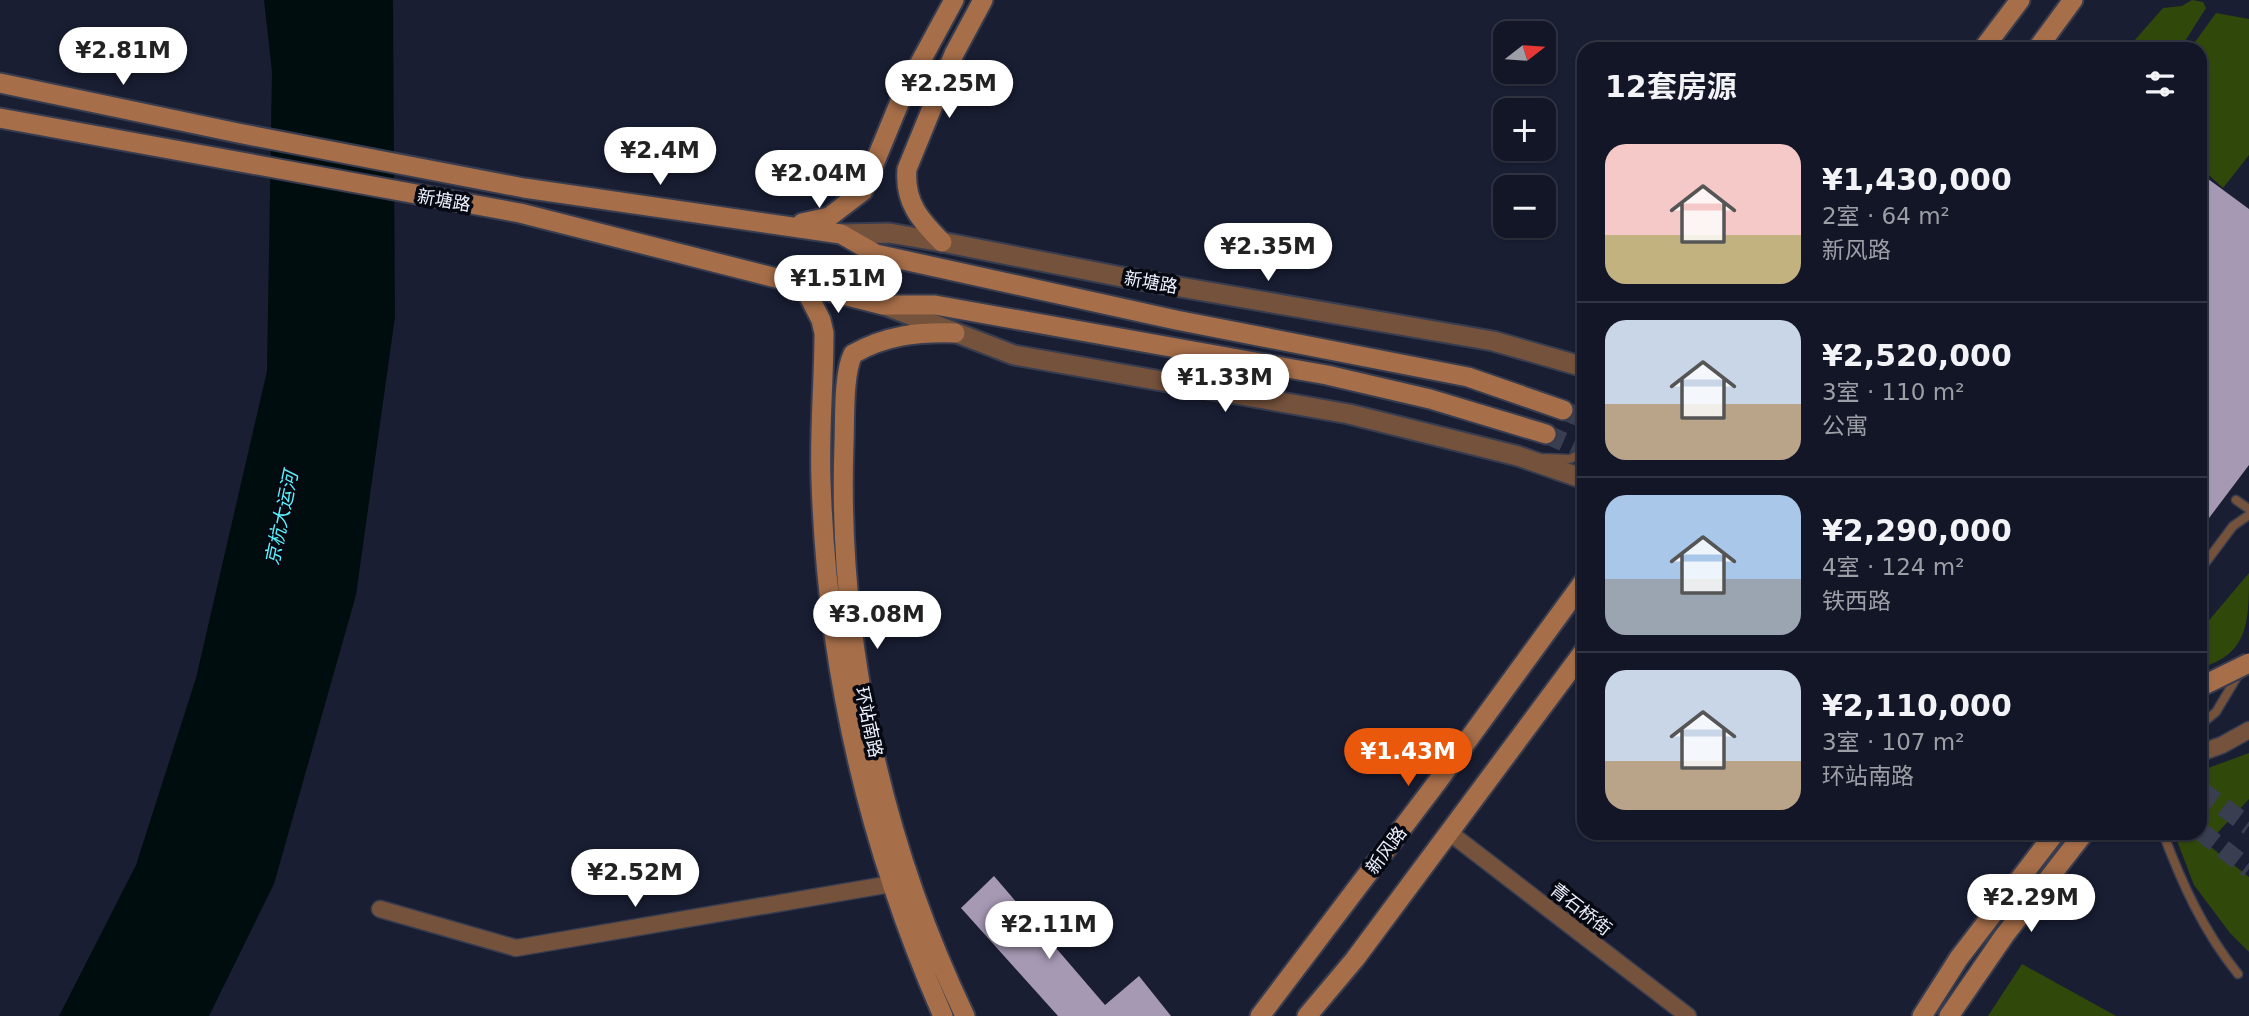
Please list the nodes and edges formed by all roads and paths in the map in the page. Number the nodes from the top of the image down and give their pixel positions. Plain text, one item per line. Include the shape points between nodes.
1 (954, 0) edge
2 (983, 0) edge
3 (2020, 0) edge
4 (2073, 0) edge
5 (1988, 42) edge
6 (2042, 42) edge
7 (0, 83) edge
8 (0, 118) edge
9 (792, 226) junction
10 (841, 234) junction
11 (942, 242) junction
12 (803, 285) junction
13 (883, 305) junction
14 (956, 332) junction
15 (1577, 366) edge
16 (1563, 410) tunnel mouth
17 (1546, 433) tunnel mouth
18 (1518, 456) junction
19 (1577, 456) edge
20 (1577, 477) edge
21 (2236, 500) dead end
22 (2249, 509) edge
23 (2249, 515) edge
24 (2207, 561) edge
25 (1577, 591) edge
26 (2249, 657) edge
27 (1577, 661) edge
28 (2249, 663) edge
29 (2207, 684) edge
30 (2207, 719) edge
31 (2249, 730) edge
32 (2207, 751) edge
33 (1450, 833) junction
34 (2050, 840) edge
35 (2079, 840) edge
36 (2166, 840) edge
37 (891, 884) junction
38 (380, 909) dead end
39 (2238, 974) dead end
40 (943, 1016) edge
41 (965, 1016) edge
42 (1260, 1016) edge
43 (1307, 1016) edge
44 (1688, 1016) edge
45 (1922, 1016) edge
46 (1949, 1016) edge

1 - 9 main road via 902,94 863,191 829,217
2 - 11 main road via 954,54 907,169 909,201
3 - 5 main road
4 - 6 main road
7 - 9 main road, 新塘路 via 524,188
8 - 12 main road, 新塘路 via 520,213
9 - 10 main road, 新塘路
10 - 11 street, 新塘路 via 889,233
10 - 16 main road, 新塘路 via 877,254 1176,320 1468,377
11 - 15 street, 新塘路 via 1493,341
12 - 13 main road, 新塘路
12 - 37 main road, 环站南路 via 824,333 820,477 835,658 860,778
13 - 14 street, 新塘路
13 - 17 main road, 新塘路 via 935,305 1327,375
14 - 18 street, 新塘路 via 1014,355 1349,414
14 - 41 main road, 环站南路 via 914,332 853,354 844,427 843,508 863,698 886,796 917,897
18 - 19 lane
18 - 20 street, 新塘路
21 - 22 lane
23 - 24 lane via 2233,526
25 - 42 main road, 新风路
26 - 30 lane
27 - 33 main road
28 - 29 main road, bridge
31 - 32 street
33 - 43 main road
33 - 44 street, 青石桥街
34 - 45 main road via 1959,958
35 - 46 main road
36 - 39 lane via 2199,916
37 - 38 street via 516,948
37 - 40 main road, 环站南路

